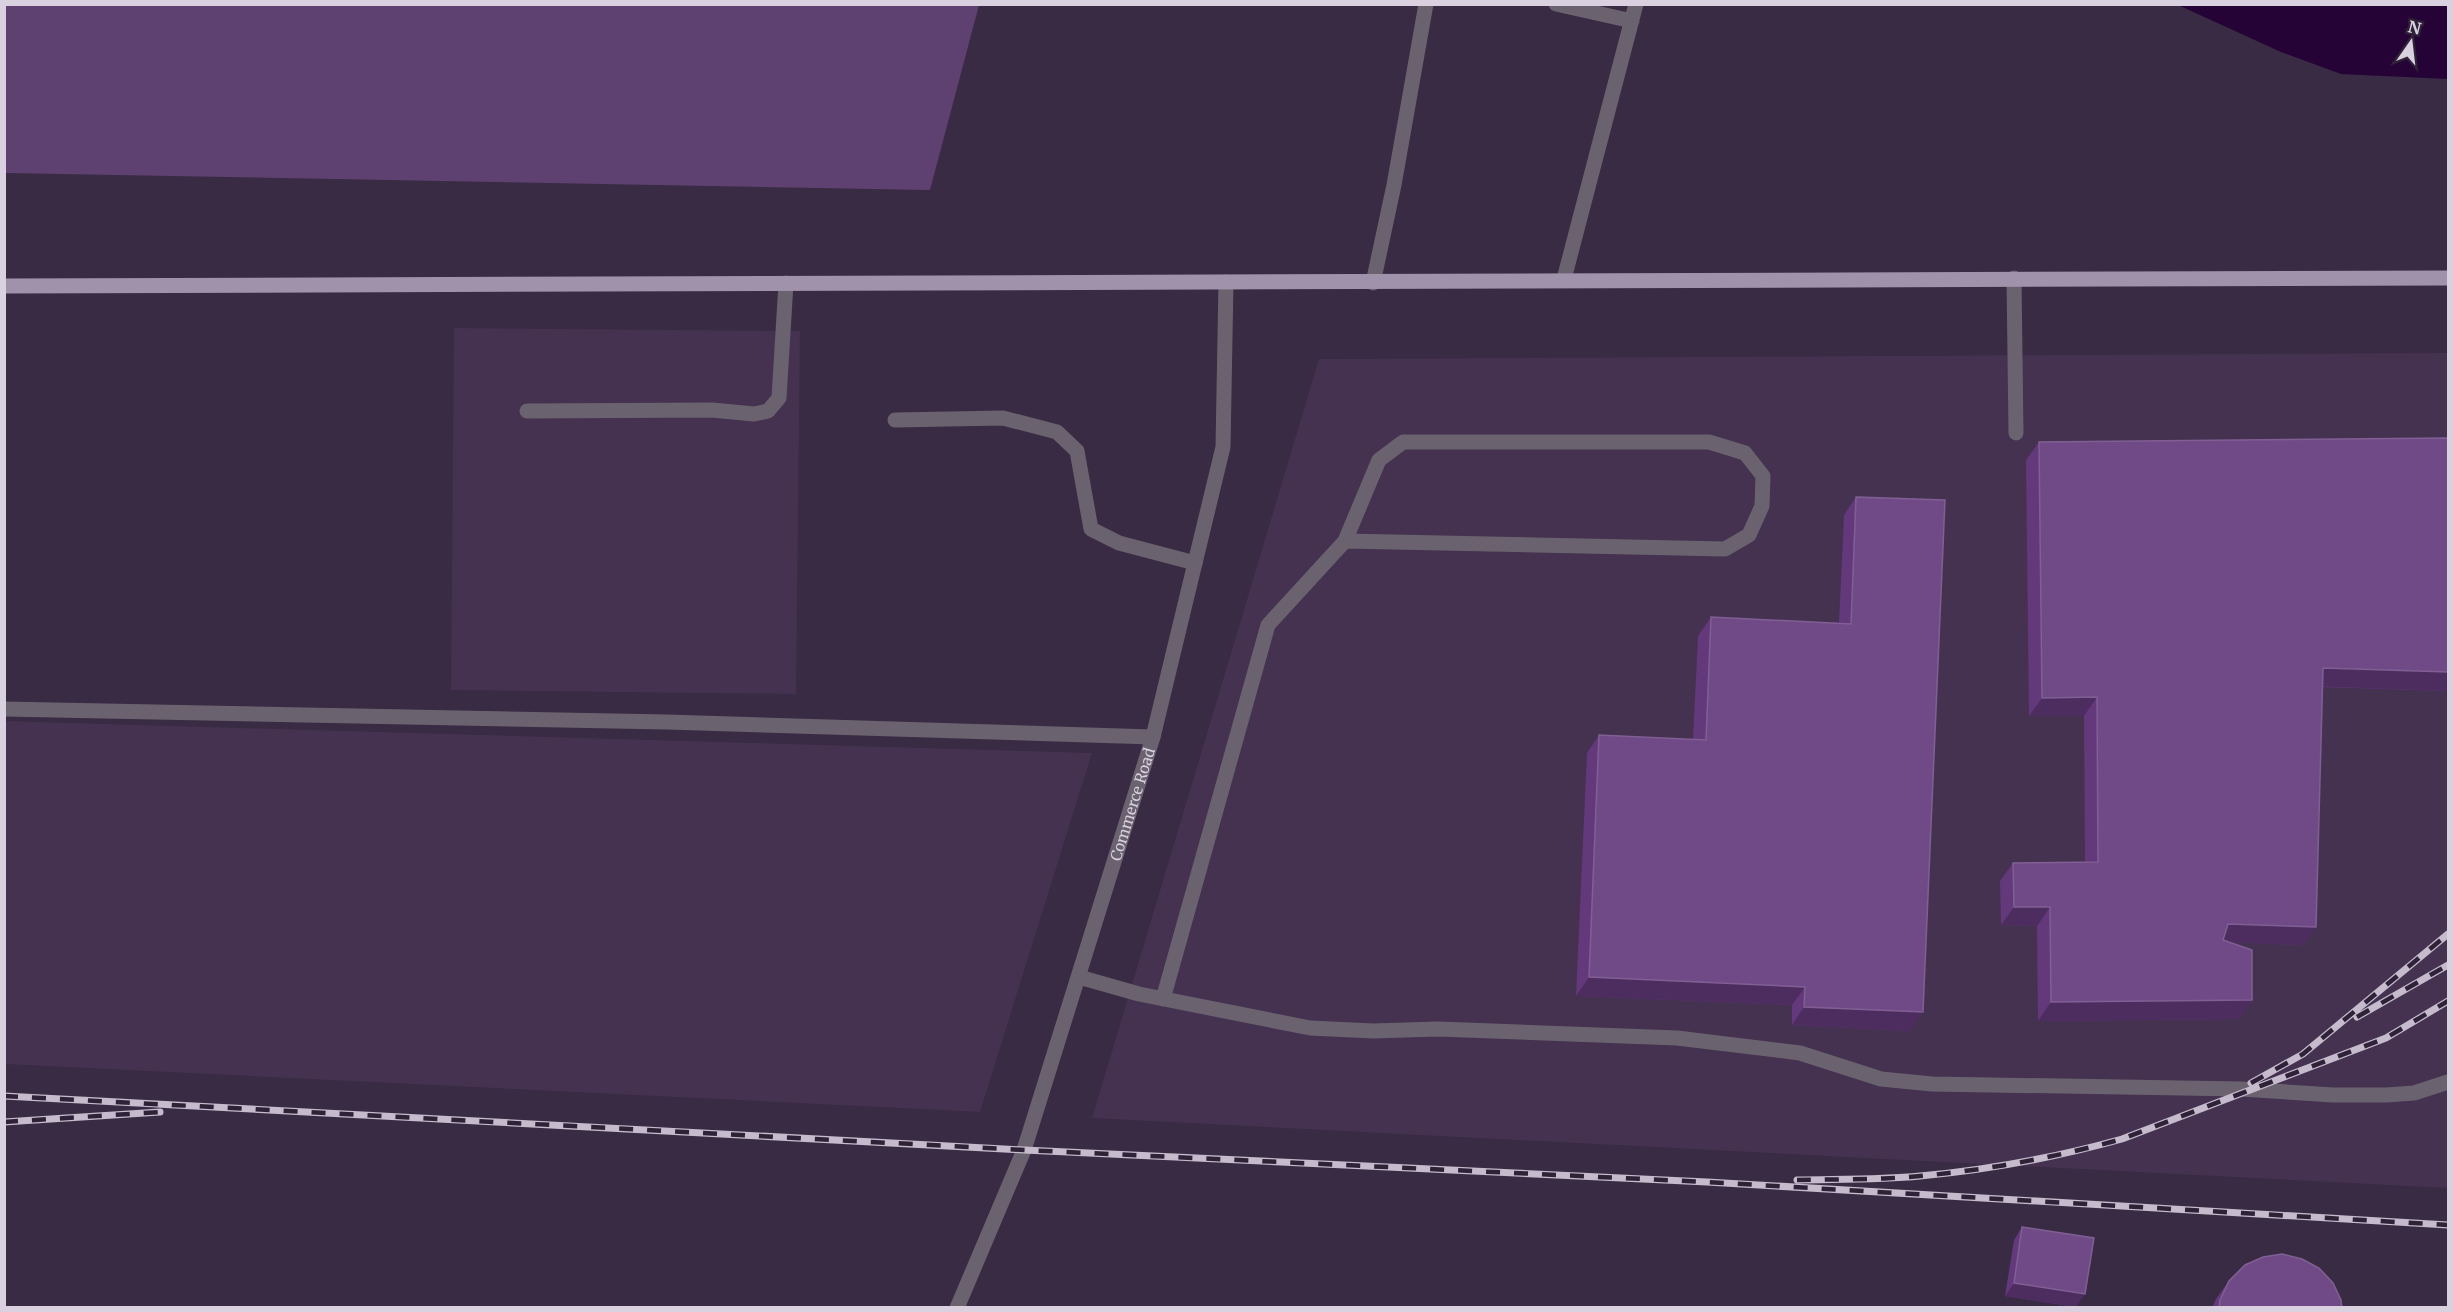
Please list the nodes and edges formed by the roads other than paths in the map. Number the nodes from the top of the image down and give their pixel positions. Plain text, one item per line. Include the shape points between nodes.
1 (1426, 4) edge
2 (1556, 4) edge
3 (1636, 4) edge
4 (1632, 21) junction
5 (2014, 278) junction
6 (2448, 278) edge
7 (1564, 279) junction
8 (1226, 282) junction
9 (786, 283) junction
10 (1373, 283) junction
11 (4, 286) edge
12 (527, 411) dead end
13 (895, 420) dead end
14 (2016, 433) dead end
15 (1345, 541) junction
16 (1195, 563) junction
17 (4, 709) edge
18 (1153, 737) junction
19 (1079, 977) junction
20 (1163, 999) junction
21 (2448, 1082) edge
22 (957, 1308) edge

1 - 10 street
2 - 4 street
3 - 4 street
4 - 7 street
5 - 6 main road
5 - 7 main road
5 - 14 street
7 - 10 main road
8 - 9 main road
8 - 10 main road
8 - 16 street, Commerce Road via 1223,447
9 - 11 main road
9 - 12 street via 779,398 768,411
13 - 16 street via 1003,418 1057,432 1077,451 1090,529 1119,543
15 - 15 street via 1725,549 1749,535 1762,506 1762,476 1745,453 1709,442 1403,442 1379,459
15 - 20 street via 1268,625
16 - 18 street, Commerce Road
17 - 18 street via 667,722
18 - 19 street, Commerce Road
19 - 20 street
19 - 22 street, Commerce Road via 1024,1150
20 - 21 street via 1310,1028 1677,1038 1800,1053 1881,1079 1932,1084 2241,1089 2354,1095 2414,1093

